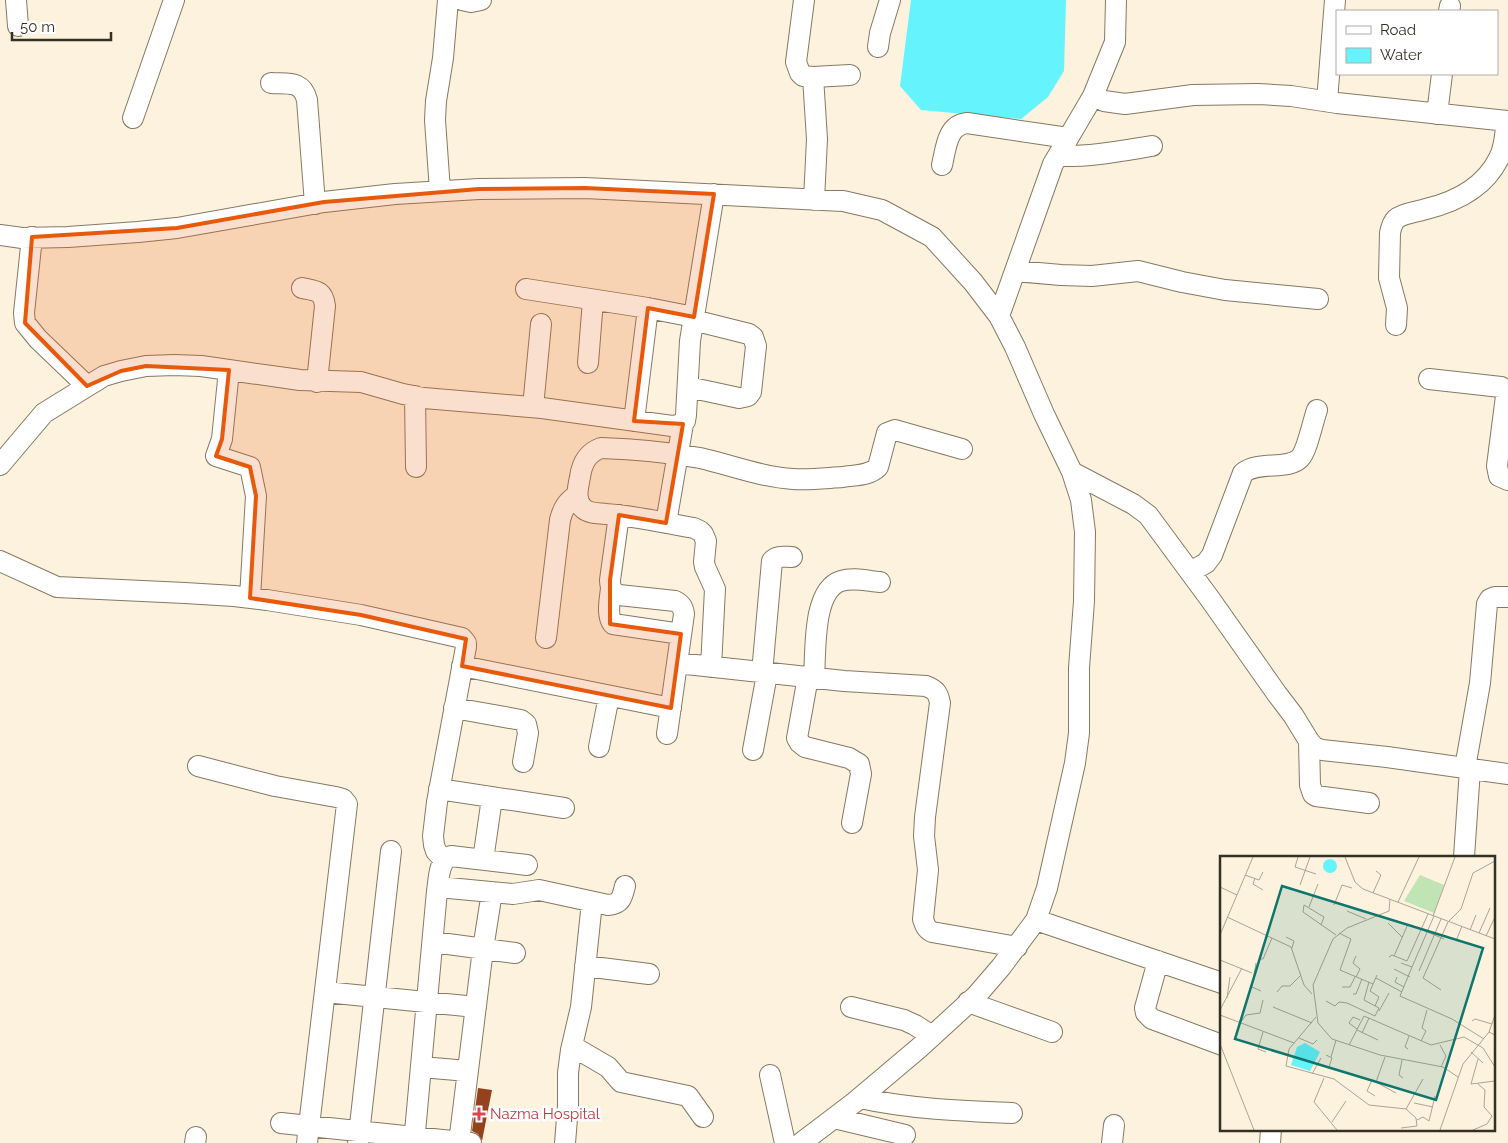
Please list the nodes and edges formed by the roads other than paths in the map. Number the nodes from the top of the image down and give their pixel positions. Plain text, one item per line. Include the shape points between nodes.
1 (16, 0) edge
2 (174, 0) edge
3 (448, 0) edge
4 (462, 0) edge
5 (481, 0) edge
6 (804, 0) edge
7 (890, 0) edge
8 (1116, 0) edge
9 (1335, 0) edge
10 (18, 26) dead end
11 (878, 47) dead end
12 (850, 75) dead end
13 (1442, 75) edge
14 (813, 77) junction
15 (271, 83) dead end
16 (1093, 96) junction
17 (1327, 101) junction
18 (1437, 114) junction
19 (133, 118) dead end
20 (1508, 121) edge
21 (1068, 138) junction
22 (1152, 146) dead end
23 (1058, 156) junction
24 (942, 165) dead end
25 (440, 192) junction
26 (714, 194) junction
27 (814, 200) junction
28 (315, 204) junction
29 (0, 235) edge
30 (32, 237) junction
31 (1015, 271) junction
32 (302, 288) dead end
33 (526, 289) dead end
34 (1318, 299) dead end
35 (593, 300) junction
36 (648, 308) junction
37 (999, 316) junction
38 (693, 319) junction
39 (541, 324) dead end
40 (1396, 325) dead end
41 (588, 363) dead end
42 (228, 370) junction
43 (1429, 380) dead end
44 (317, 382) junction
45 (87, 386) junction
46 (688, 387) junction
47 (415, 396) junction
48 (533, 407) junction
49 (1317, 410) dead end
50 (634, 421) junction
51 (683, 424) junction
52 (962, 449) dead end
53 (678, 455) junction
54 (0, 465) edge
55 (416, 467) dead end
56 (1072, 472) junction
57 (1508, 480) edge
58 (577, 495) junction
59 (619, 515) junction
60 (666, 523) junction
61 (792, 557) dead end
62 (0, 561) edge
63 (1190, 572) junction
64 (880, 582) dead end
65 (610, 588) junction
66 (1508, 597) edge
67 (250, 598) junction
68 (681, 634) junction
69 (546, 638) dead end
70 (678, 663) junction
71 (462, 666) junction
72 (711, 667) junction
73 (765, 673) junction
74 (811, 678) junction
75 (609, 696) junction
76 (454, 708) junction
77 (671, 708) junction
78 (667, 734) dead end
79 (1309, 741) junction
80 (599, 746) dead end
81 (753, 750) dead end
82 (523, 762) dead end
83 (198, 766) dead end
84 (1468, 768) junction
85 (1508, 774) edge
86 (439, 790) junction
87 (492, 798) junction
88 (1369, 802) dead end
89 (564, 808) dead end
90 (852, 823) dead end
91 (391, 851) dead end
92 (1464, 856) edge
93 (444, 860) junction
94 (484, 860) junction
95 (527, 865) dead end
96 (625, 886) dead end
97 (438, 887) junction
98 (492, 892) junction
99 (592, 902) junction
100 (1036, 920) junction
101 (433, 942) junction
102 (1017, 946) junction
103 (483, 949) junction
104 (515, 953) dead end
105 (1158, 962) junction
106 (585, 966) junction
107 (649, 974) dead end
108 (1220, 982) edge
109 (325, 992) junction
110 (374, 996) junction
111 (427, 1002) junction
112 (968, 1002) junction
113 (851, 1006) dead end
114 (476, 1007) junction
115 (1052, 1032) dead end
116 (932, 1036) junction
117 (1220, 1043) edge
118 (572, 1046) junction
119 (422, 1067) junction
120 (468, 1071) junction
121 (770, 1075) dead end
122 (860, 1098) junction
123 (1012, 1112) dead end
124 (703, 1117) dead end
125 (834, 1118) junction
126 (281, 1123) dead end
127 (1271, 1130) edge
128 (308, 1134) edge
129 (905, 1135) dead end
130 (359, 1137) edge
131 (415, 1140) edge
132 (463, 1142) edge
133 (565, 1143) edge
134 (785, 1143) edge
135 (800, 1143) edge
136 (1270, 1143) edge

1 - 10 street
2 - 19 street
3 - 25 street via 435,120
4 - 5 street
6 - 14 street via 796,62 803,76
7 - 11 street
8 - 16 street via 1115,42
9 - 17 street
12 - 14 street
13 - 18 street
14 - 27 street via 817,140
15 - 28 street via 293,84 305,92
16 - 17 street via 1125,104 1228,94
16 - 21 street
17 - 18 street
18 - 20 street
20 - 40 street via 1501,156 1481,183 1458,198 1401,216 1392,225 1390,278 1397,308
21 - 23 street
21 - 24 street via 959,124 951,132
22 - 23 street via 1080,157
23 - 31 street
25 - 26 street via 585,188
25 - 28 street
26 - 27 street
26 - 38 street
27 - 37 street via 843,201 882,210 932,237
28 - 30 street via 177,228
29 - 30 street
30 - 45 street via 25,323
31 - 34 street via 1092,276 1138,271 1225,290
31 - 37 street
32 - 44 street via 318,292 324,298
33 - 35 street
35 - 36 street
35 - 41 street
36 - 38 street
36 - 50 street
37 - 56 street
38 - 46 street
38 - 46 street via 749,334 755,341 755,354 748,396 739,398
39 - 48 street
42 - 44 street
42 - 45 street via 146,366 104,376
42 - 67 street via 222,439 216,456 250,467 256,496
43 - 57 street via 1504,389 1506,396 1497,466 1499,476
44 - 47 street via 361,382
45 - 54 street via 44,413
46 - 51 street
47 - 48 street
47 - 55 street
48 - 50 street
49 - 63 street via 1299,459 1292,464 1257,466 1243,473 1212,555 1206,563
50 - 51 street via 672,426
51 - 53 street
52 - 53 street via 891,430 887,433 878,467 870,474 811,479 771,476
53 - 58 street via 615,448 592,451 581,468
53 - 60 street
56 - 63 street via 1148,515
56 - 100 street via 1081,500 1085,532 1079,733 1047,888
58 - 59 street via 583,509
58 - 69 street via 562,510
59 - 60 street
59 - 65 street
60 - 72 street via 694,528 706,541 704,562 715,589
61 - 73 street via 780,556 772,561
62 - 67 street via 57,587
63 - 79 street
64 - 74 street via 848,580 831,586 819,611
65 - 68 street via 609,614 613,624
65 - 68 street via 619,595 676,600 684,609
66 - 84 street via 1490,598 1487,604
67 - 71 street via 360,615 456,636 466,643
68 - 70 street
70 - 72 street
70 - 77 street
71 - 75 street
71 - 76 street
72 - 73 street
73 - 74 street
73 - 81 street
74 - 90 street via 796,738 805,747 849,758 859,764 861,774
74 - 102 street via 926,686 938,694 940,703 926,799 924,836 928,870 925,926 932,932
75 - 77 street
75 - 80 street
76 - 82 street via 521,720 526,724 528,733
76 - 86 street
77 - 78 street
79 - 84 street via 1322,750
79 - 88 street via 1313,794
83 - 109 street via 275,786 336,797 347,804
84 - 85 street
84 - 92 street
86 - 87 street
86 - 93 street via 433,836 436,851
87 - 89 street
87 - 94 street
91 - 110 street
93 - 94 street via 450,856
93 - 97 street
94 - 95 street
96 - 99 street via 618,903
97 - 98 street
97 - 101 street
98 - 99 street via 513,894 539,890
98 - 103 street
99 - 106 street
100 - 102 street
100 - 105 street
101 - 103 street
101 - 111 street
102 - 112 street
103 - 104 street
103 - 114 street
105 - 108 street
105 - 117 street via 1145,1008 1148,1016
106 - 107 street
106 - 118 street via 581,1007
109 - 110 street
109 - 128 street
110 - 111 street
110 - 130 street
111 - 114 street
111 - 119 street
112 - 115 street
112 - 116 street
113 - 116 street via 904,1020
114 - 120 street
116 - 122 street
118 - 124 street via 608,1067 621,1082 688,1096
118 - 133 street
119 - 120 street
119 - 131 street
120 - 132 street
121 - 134 street
122 - 123 street via 900,1106
122 - 125 street
125 - 129 street
125 - 135 street
126 - 128 street
127 - 136 street
128 - 130 street
130 - 131 street
131 - 132 street

